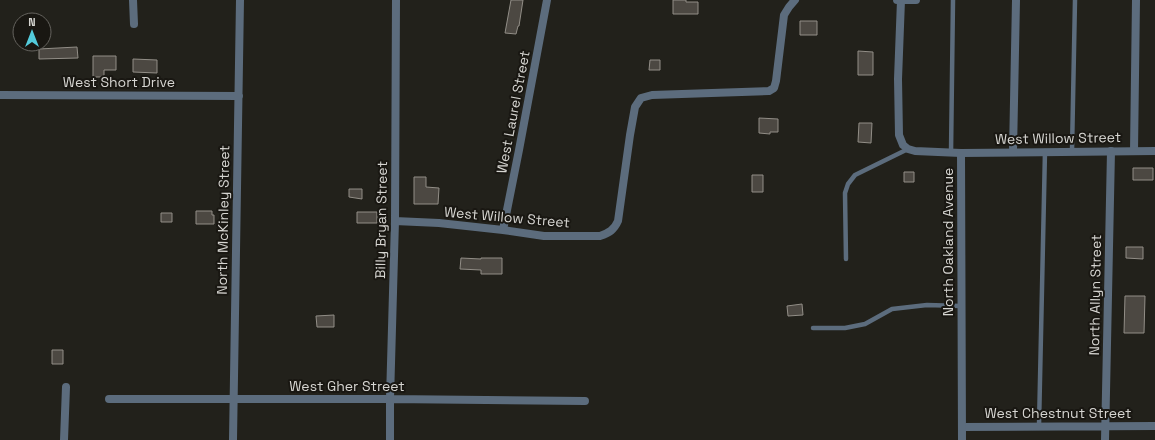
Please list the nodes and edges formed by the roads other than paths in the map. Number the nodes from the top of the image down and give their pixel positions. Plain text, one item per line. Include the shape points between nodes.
1 (133, 0) edge
2 (240, 0) edge
3 (396, 0) edge
4 (547, 0) edge
5 (795, 0) edge
6 (897, 0) edge
7 (901, 0) edge
8 (916, 0) edge
9 (953, 0) edge
10 (1016, 0) edge
11 (1075, 0) edge
12 (1136, 0) edge
13 (134, 24) dead end
14 (0, 95) edge
15 (238, 96) junction
16 (908, 149) junction
17 (1111, 150) junction
18 (1134, 150) junction
19 (1044, 151) junction
20 (1072, 151) junction
21 (1155, 151) edge
22 (1013, 152) junction
23 (950, 153) junction
24 (962, 153) junction
25 (395, 222) junction
26 (503, 230) junction
27 (846, 259) dead end
28 (961, 306) junction
29 (812, 328) dead end
30 (66, 387) dead end
31 (108, 398) dead end
32 (233, 399) junction
33 (390, 399) junction
34 (585, 401) dead end
35 (1039, 426) junction
36 (1105, 426) junction
37 (1155, 426) edge
38 (962, 427) junction
39 (64, 440) edge
40 (233, 440) edge
41 (390, 440) edge
42 (962, 440) edge
43 (1105, 440) edge

1 - 13 street
2 - 15 street, North McKinley Street
3 - 25 street, Billy Bryan Street
4 - 26 street, West Laurel Street
5 - 26 street, West Willow Street via 784,15 774,88 769,91 641,98 635,107 618,221 614,229 600,236 544,236
6 - 7 street
7 - 8 street
7 - 16 street via 899,135 903,145
9 - 23 lane
10 - 22 street
11 - 20 lane
12 - 18 street
14 - 15 street, West Short Drive
15 - 32 street, North McKinley Street
16 - 23 street, North Oakland Avenue
16 - 27 lane via 855,175 848,184 845,193
17 - 18 street, West Willow Street
17 - 20 street, West Willow Street
17 - 36 street, North Allyn Street
18 - 21 street, West Willow Street
19 - 20 street, West Willow Street
19 - 22 street, West Willow Street
19 - 35 lane
22 - 24 street, West Willow Street
23 - 24 street, North Oakland Avenue
24 - 28 street, North Oakland Avenue
25 - 26 street, West Willow Street
25 - 33 street, Billy Bryan Street
28 - 29 lane via 927,305 892,310 865,324 845,328
28 - 38 street, North Oakland Avenue
30 - 39 street
31 - 32 street, West Gher Street
32 - 33 street, West Gher Street
32 - 40 street, North McKinley Street
33 - 34 street, West Gher Street
33 - 41 street, Billy Bryan Street
35 - 36 street, West Chestnut Street
35 - 38 street, West Chestnut Street
36 - 37 street, West Chestnut Street
36 - 43 street, North Allyn Street
38 - 42 street, North Oakland Avenue

